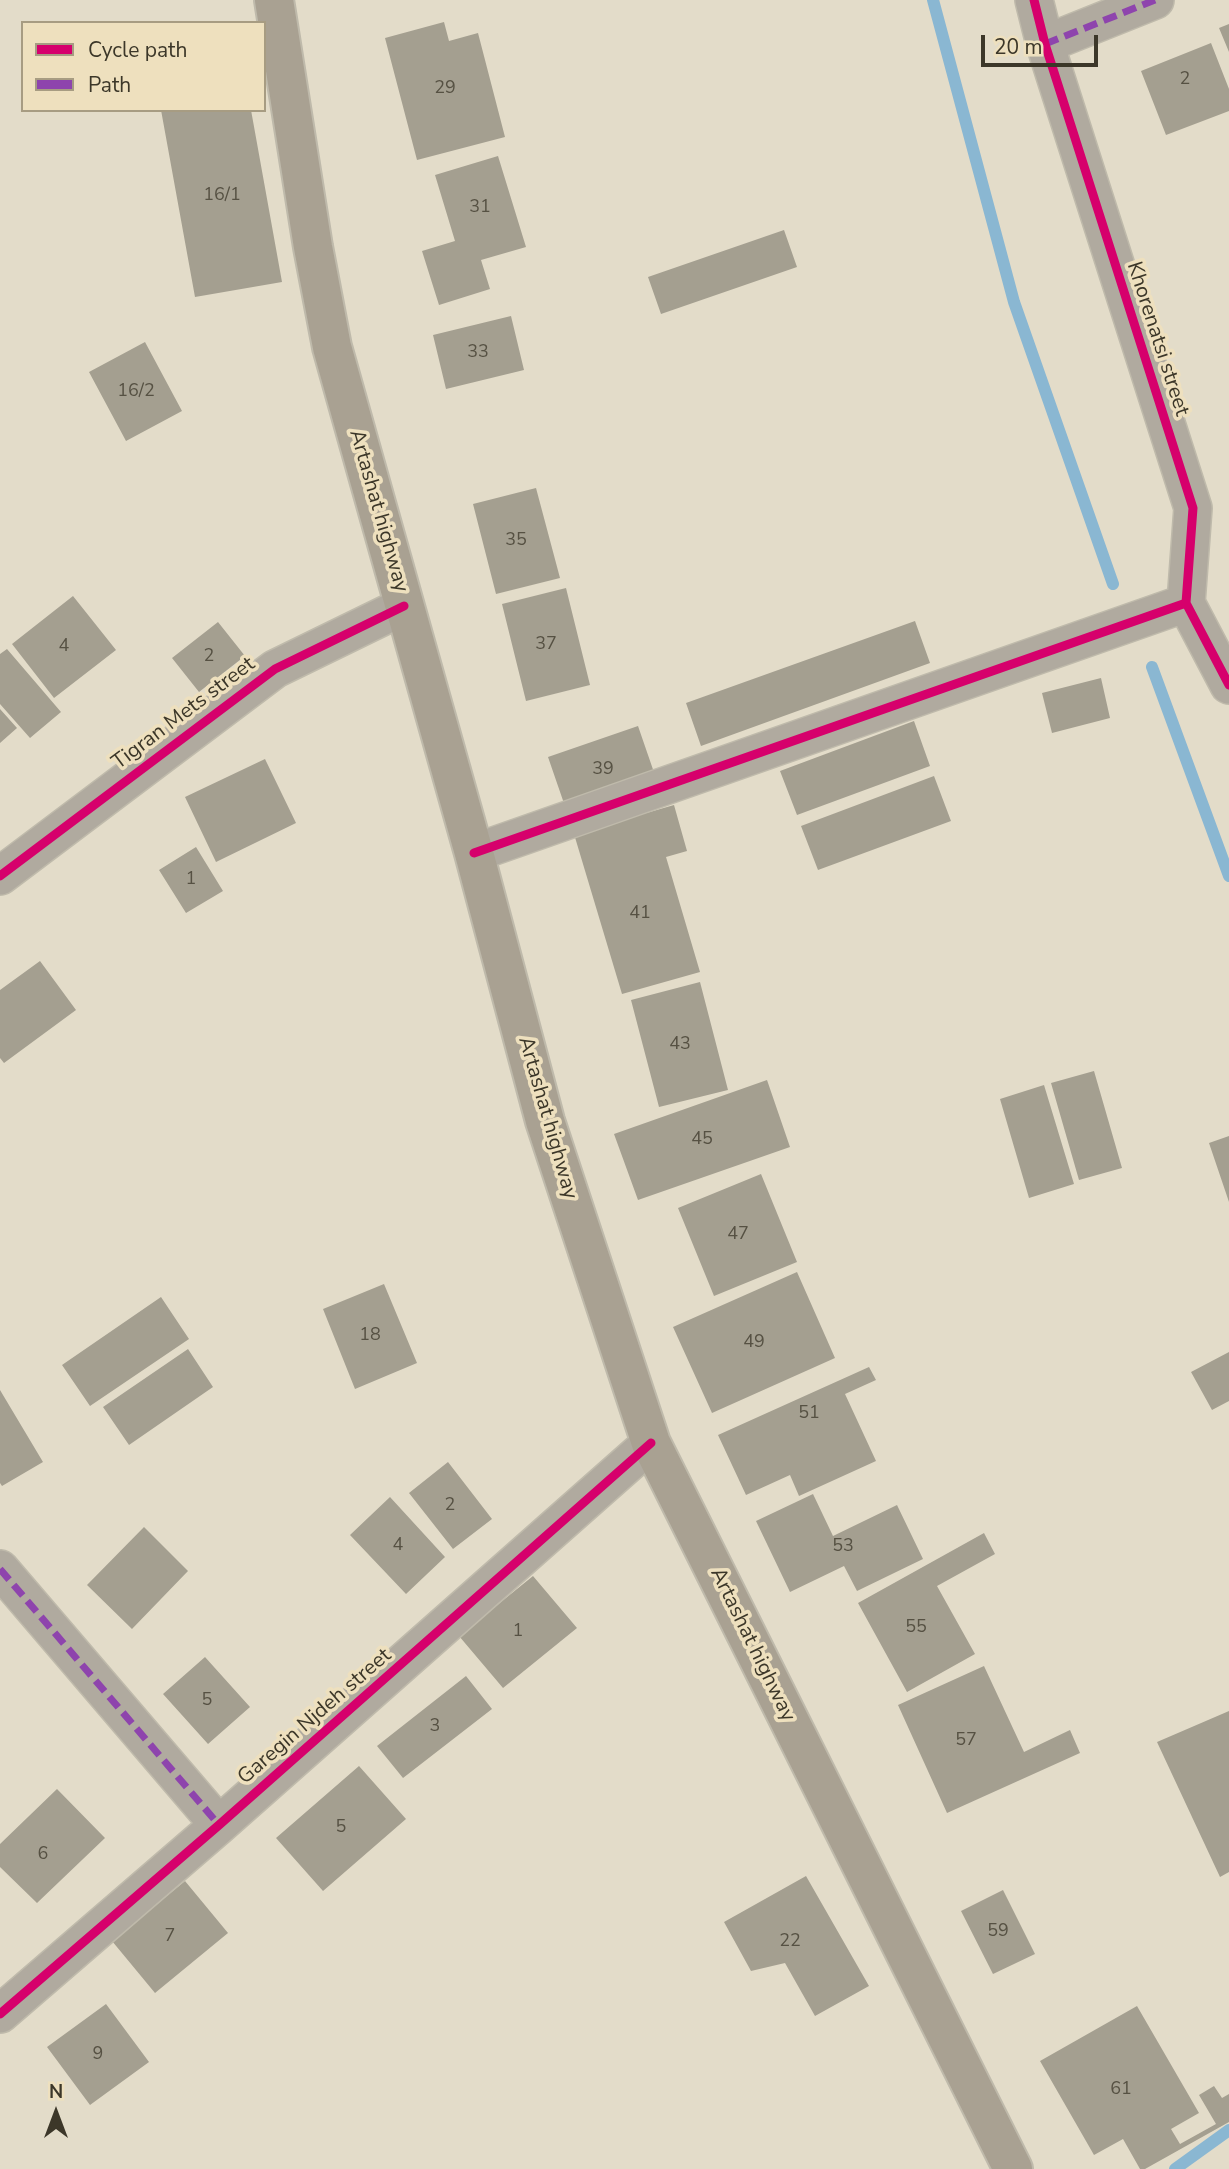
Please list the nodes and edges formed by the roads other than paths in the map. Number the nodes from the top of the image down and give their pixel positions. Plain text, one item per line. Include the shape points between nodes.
1 (274, 0) edge
2 (1034, 0) edge
3 (1155, 0) edge
4 (1045, 44) junction
5 (1186, 603) junction
6 (404, 606) junction
7 (1229, 685) edge
8 (474, 853) junction
9 (0, 876) edge
10 (651, 1443) junction
11 (0, 1569) edge
12 (219, 1825) junction
13 (0, 2014) edge
14 (1013, 2169) edge

1 - 6 main road, Artashat highway via 332,347
2 - 4 street, Khorenatsi street
3 - 4 street
4 - 5 street, Khorenatsi street via 1193,508
5 - 7 street
5 - 8 street
6 - 8 main road, Artashat highway
6 - 9 street, Tigran Mets street via 275,669
8 - 10 main road, Artashat highway via 545,1121
10 - 12 street, Garegin Njdeh street
10 - 14 main road, Artashat highway
11 - 12 street
12 - 13 street, Garegin Njdeh street

